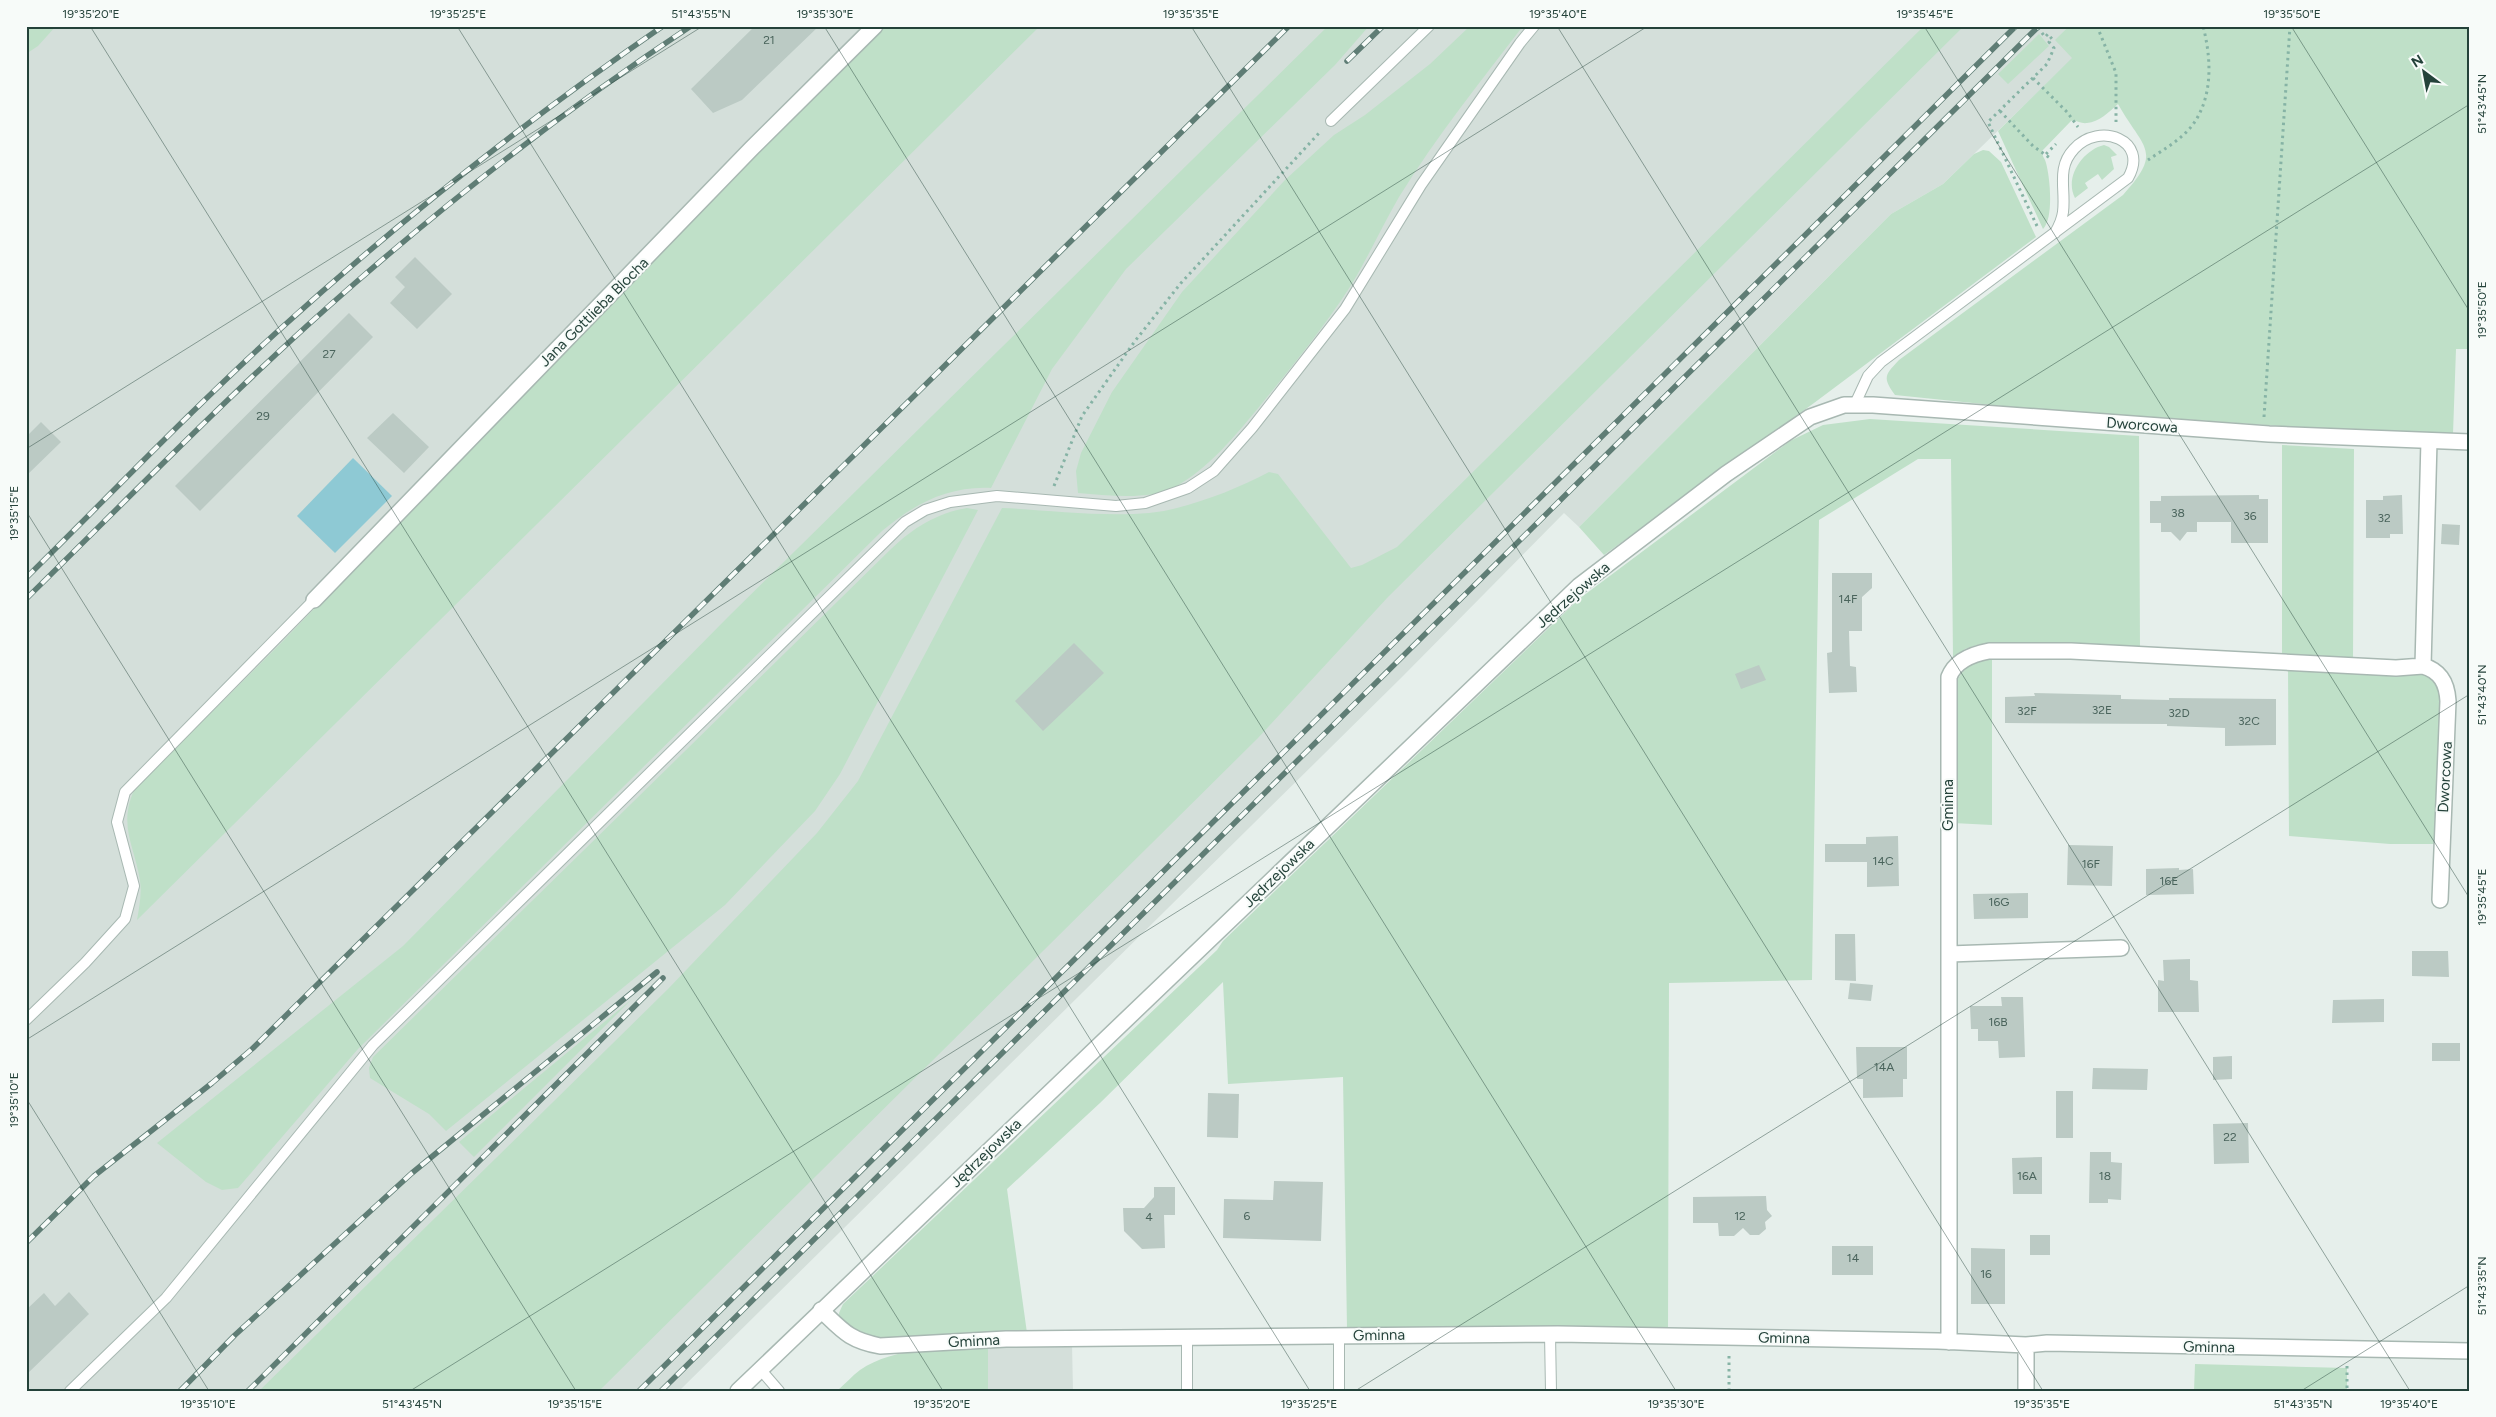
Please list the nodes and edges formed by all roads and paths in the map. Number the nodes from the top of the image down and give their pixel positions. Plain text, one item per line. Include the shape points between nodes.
1 (875, 26) edge
2 (1429, 26) edge
3 (1534, 26) edge
4 (2037, 26) edge
5 (2097, 26) edge
6 (2203, 26) edge
7 (2290, 26) edge
8 (2033, 78) junction
9 (2000, 111) junction
10 (1331, 121) joint
11 (2075, 124) dead end
12 (2117, 138) junction
13 (2046, 154) dead end
14 (2132, 171) junction
15 (2055, 233) junction
16 (2044, 243) junction
17 (1856, 404) junction
18 (2263, 433) junction
19 (2429, 441) junction
20 (2470, 442) edge
21 (1052, 501) junction
22 (314, 600) joint
23 (2423, 666) junction
24 (2440, 900) dead end
25 (2121, 948) dead end
26 (1949, 954) junction
27 (26, 1020) edge
28 (821, 1310) junction
29 (1550, 1334) junction
30 (1187, 1336) junction
31 (1339, 1336) junction
32 (1729, 1337) junction
33 (1949, 1342) junction
34 (2026, 1345) junction
35 (2348, 1349) junction
36 (2470, 1351) edge
37 (760, 1369) junction
38 (70, 1391) edge
39 (738, 1391) edge
40 (779, 1391) edge
41 (1187, 1391) edge
42 (1339, 1391) edge
43 (1551, 1391) edge
44 (1729, 1391) edge
45 (2026, 1391) edge
46 (2348, 1391) edge

1 - 22 street, Jana Gottlieba Blocha via 752,148
2 - 10 lane
3 - 21 lane via 1421,185 1345,308 1252,428 1214,471 1188,488 1145,503 1116,506
4 - 8 path via 2045,37 2048,34 2052,39 2049,42 2054,48 2048,64
5 - 12 path via 2116,73
6 - 14 path via 2210,58 2205,95 2196,120 2170,145
7 - 18 path
8 - 9 path
8 - 11 path
9 - 13 path via 2033,146
9 - 16 path via 1988,122
10 - 21 path via 1181,283 1135,341 1082,416 1054,485
12 - 14 lane via 2127,145 2134,157
12 - 15 lane via 2105,135 2090,138 2074,149 2067,159 2062,180 2063,214
14 - 15 lane via 2120,185
15 - 16 lane
16 - 17 lane via 1881,362 1868,376
17 - 18 street, Dworcowa
17 - 28 street, Jędrzejowska via 1832,408 1799,423 1579,586
18 - 19 street, Dworcowa
19 - 20 street, Dworcowa
19 - 23 street
21 - 38 lane via 997,496 950,502 925,510 905,522 373,1045 166,1298
22 - 27 lane via 125,792 117,822 134,886 125,919
23 - 24 street, Dworcowa via 2433,669 2448,688
23 - 26 street, Gminna via 2396,668 2071,651 1989,651 1962,661 1952,669 1949,677
25 - 26 street
26 - 33 street, Gminna
28 - 30 street, Gminna via 850,1337 880,1346 1006,1338
28 - 37 street, Jędrzejowska
29 - 31 street, Gminna
29 - 32 street, Gminna
29 - 43 lane
30 - 31 street, Gminna
30 - 41 lane
31 - 42 lane
32 - 33 street, Gminna
32 - 44 path
33 - 34 street, Gminna
34 - 35 street, Gminna
34 - 45 street
35 - 36 street, Gminna
35 - 46 path
37 - 39 street, Jędrzejowska
37 - 40 lane

